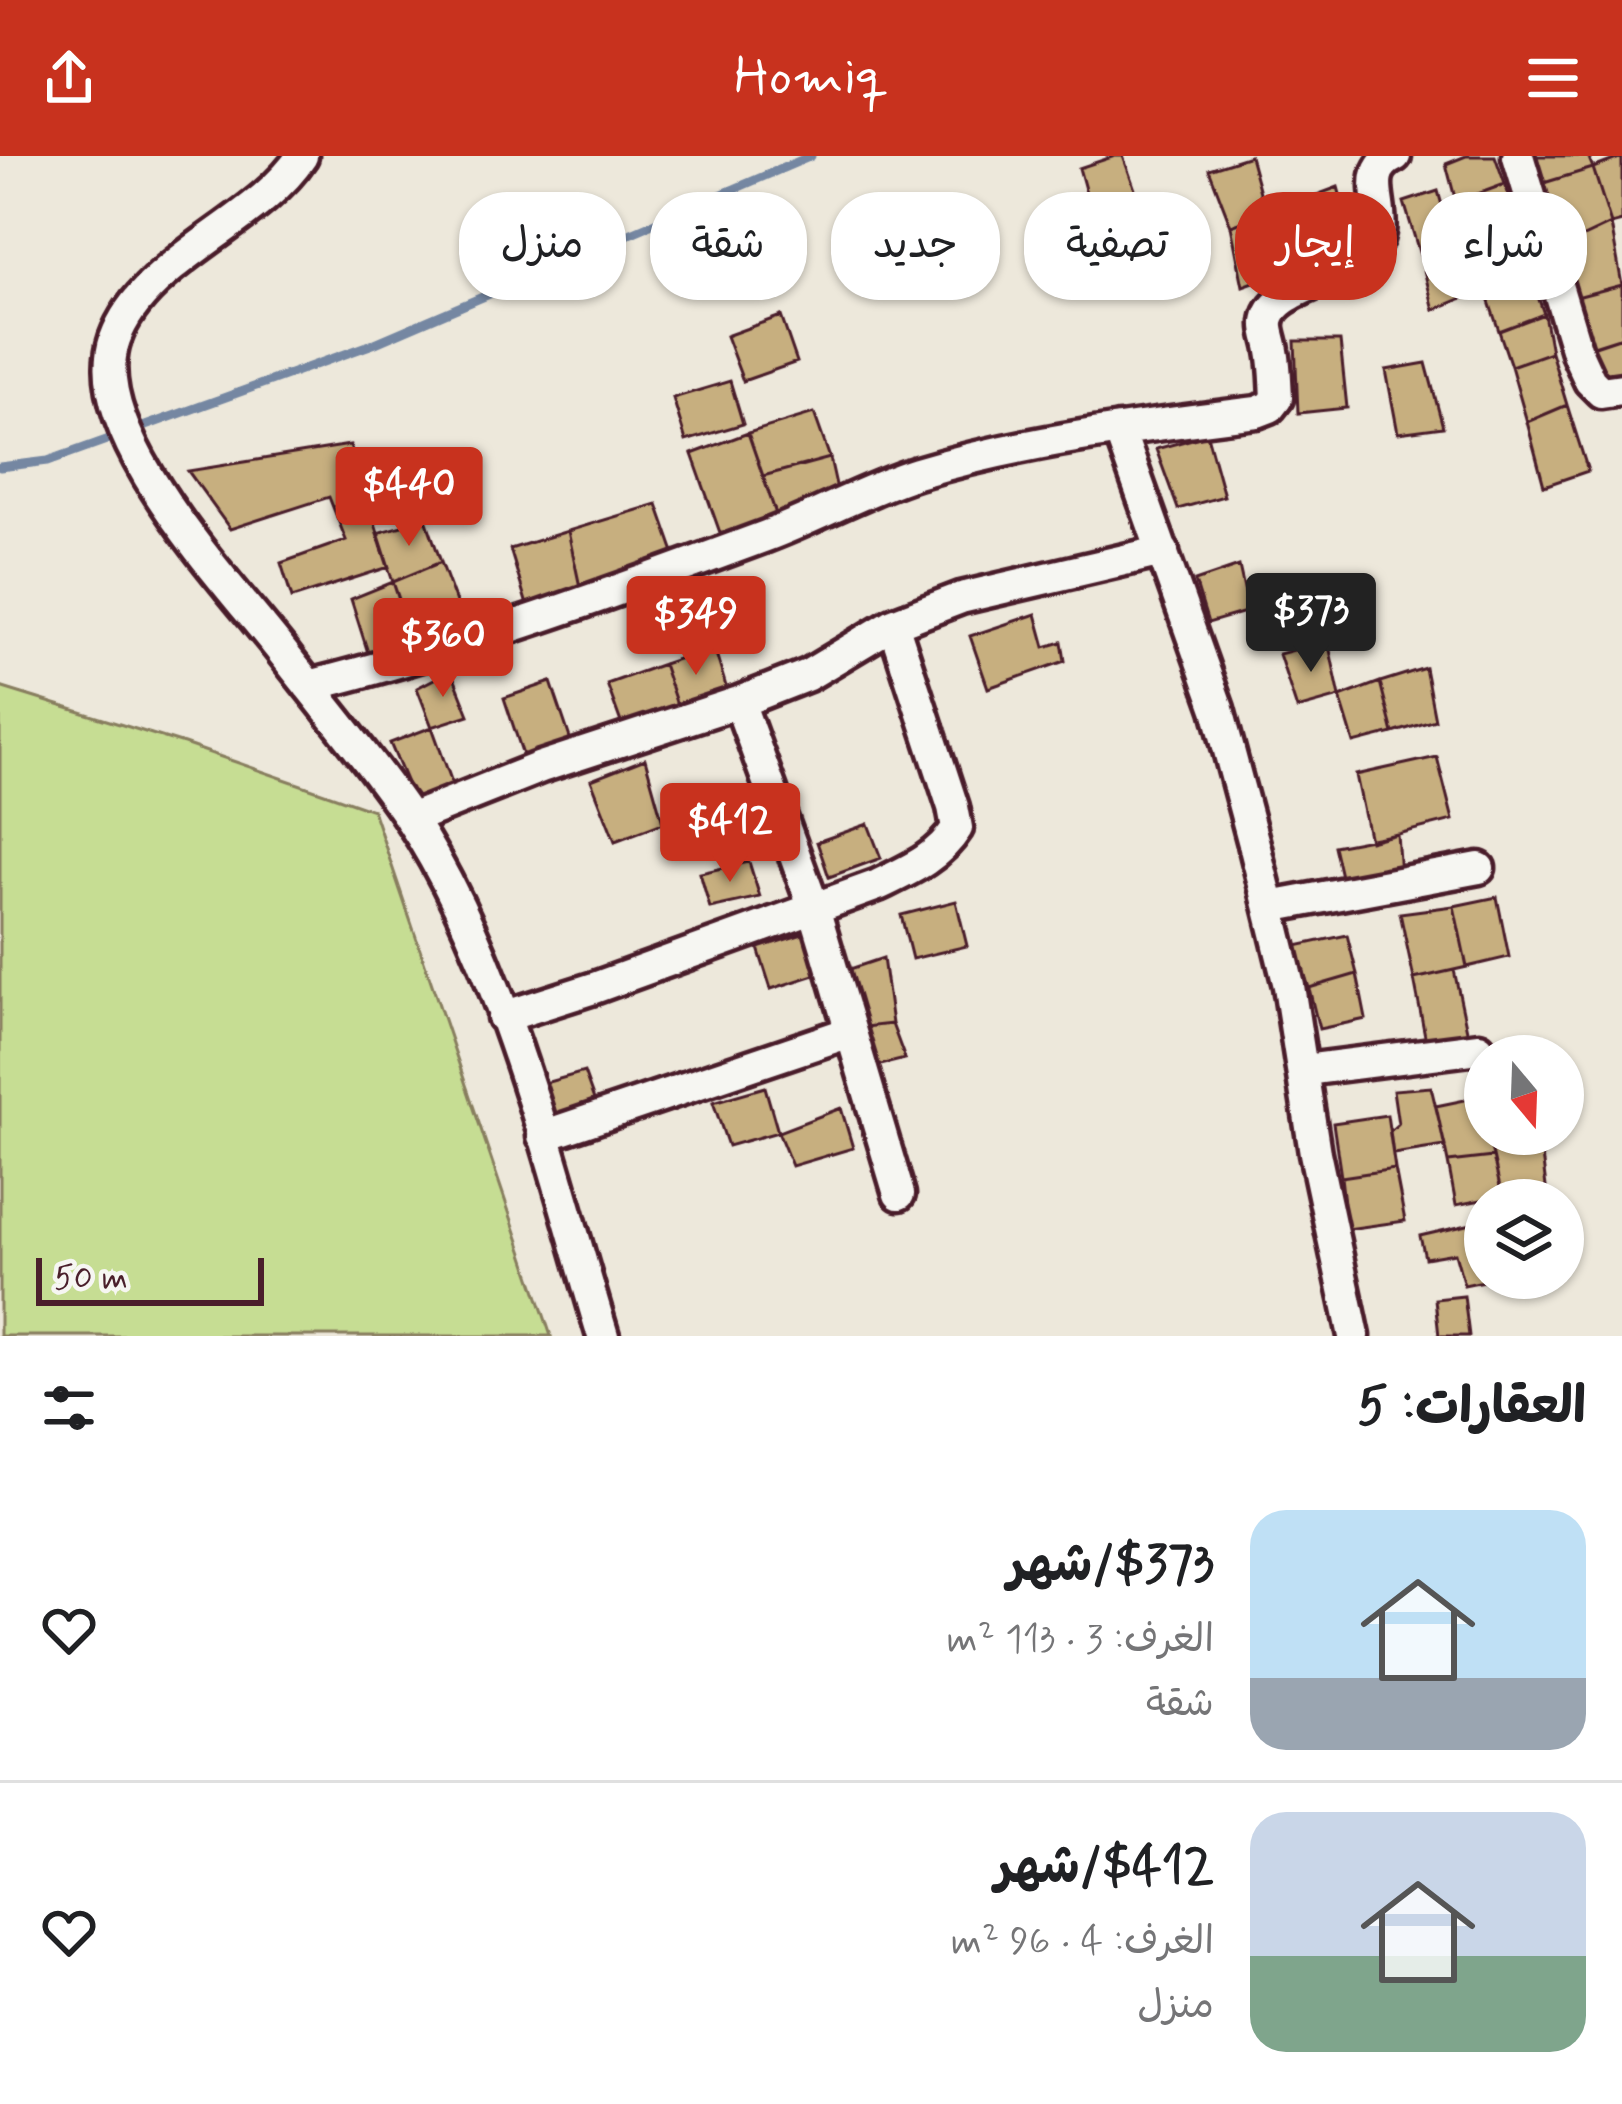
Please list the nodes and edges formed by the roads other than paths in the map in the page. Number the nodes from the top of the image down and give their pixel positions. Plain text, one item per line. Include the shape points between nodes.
1 (302, 156) edge
2 (1395, 156) edge
3 (1518, 156) edge
4 (1622, 388) edge
5 (1119, 430) junction
6 (1163, 551) junction
7 (893, 624) junction
8 (309, 686) junction
9 (739, 702) junction
10 (410, 819) junction
11 (1479, 868) dead end
12 (1270, 907) junction
13 (814, 908) junction
14 (503, 1016) junction
15 (850, 1032) junction
16 (1464, 1050) edge
17 (1304, 1070) junction
18 (543, 1136) junction
19 (899, 1194) dead end
20 (604, 1336) edge
21 (1354, 1336) edge

1 - 8 street via 134,308 111,365 117,405 142,466 176,521
2 - 5 street via 1376,175 1379,234 1366,256 1286,296 1267,322 1277,398 1270,407
3 - 4 street via 1578,355 1601,392
5 - 6 street
5 - 8 street via 915,474 583,604
6 - 7 street via 961,598
6 - 12 street via 1218,709
7 - 9 street via 808,674
7 - 13 street via 956,828 921,864
8 - 10 street
9 - 10 street
9 - 13 street
10 - 14 street
11 - 12 street
12 - 17 street
13 - 14 street
13 - 15 street
14 - 18 street
15 - 18 street
15 - 19 street
16 - 17 street
17 - 21 street
18 - 20 street

